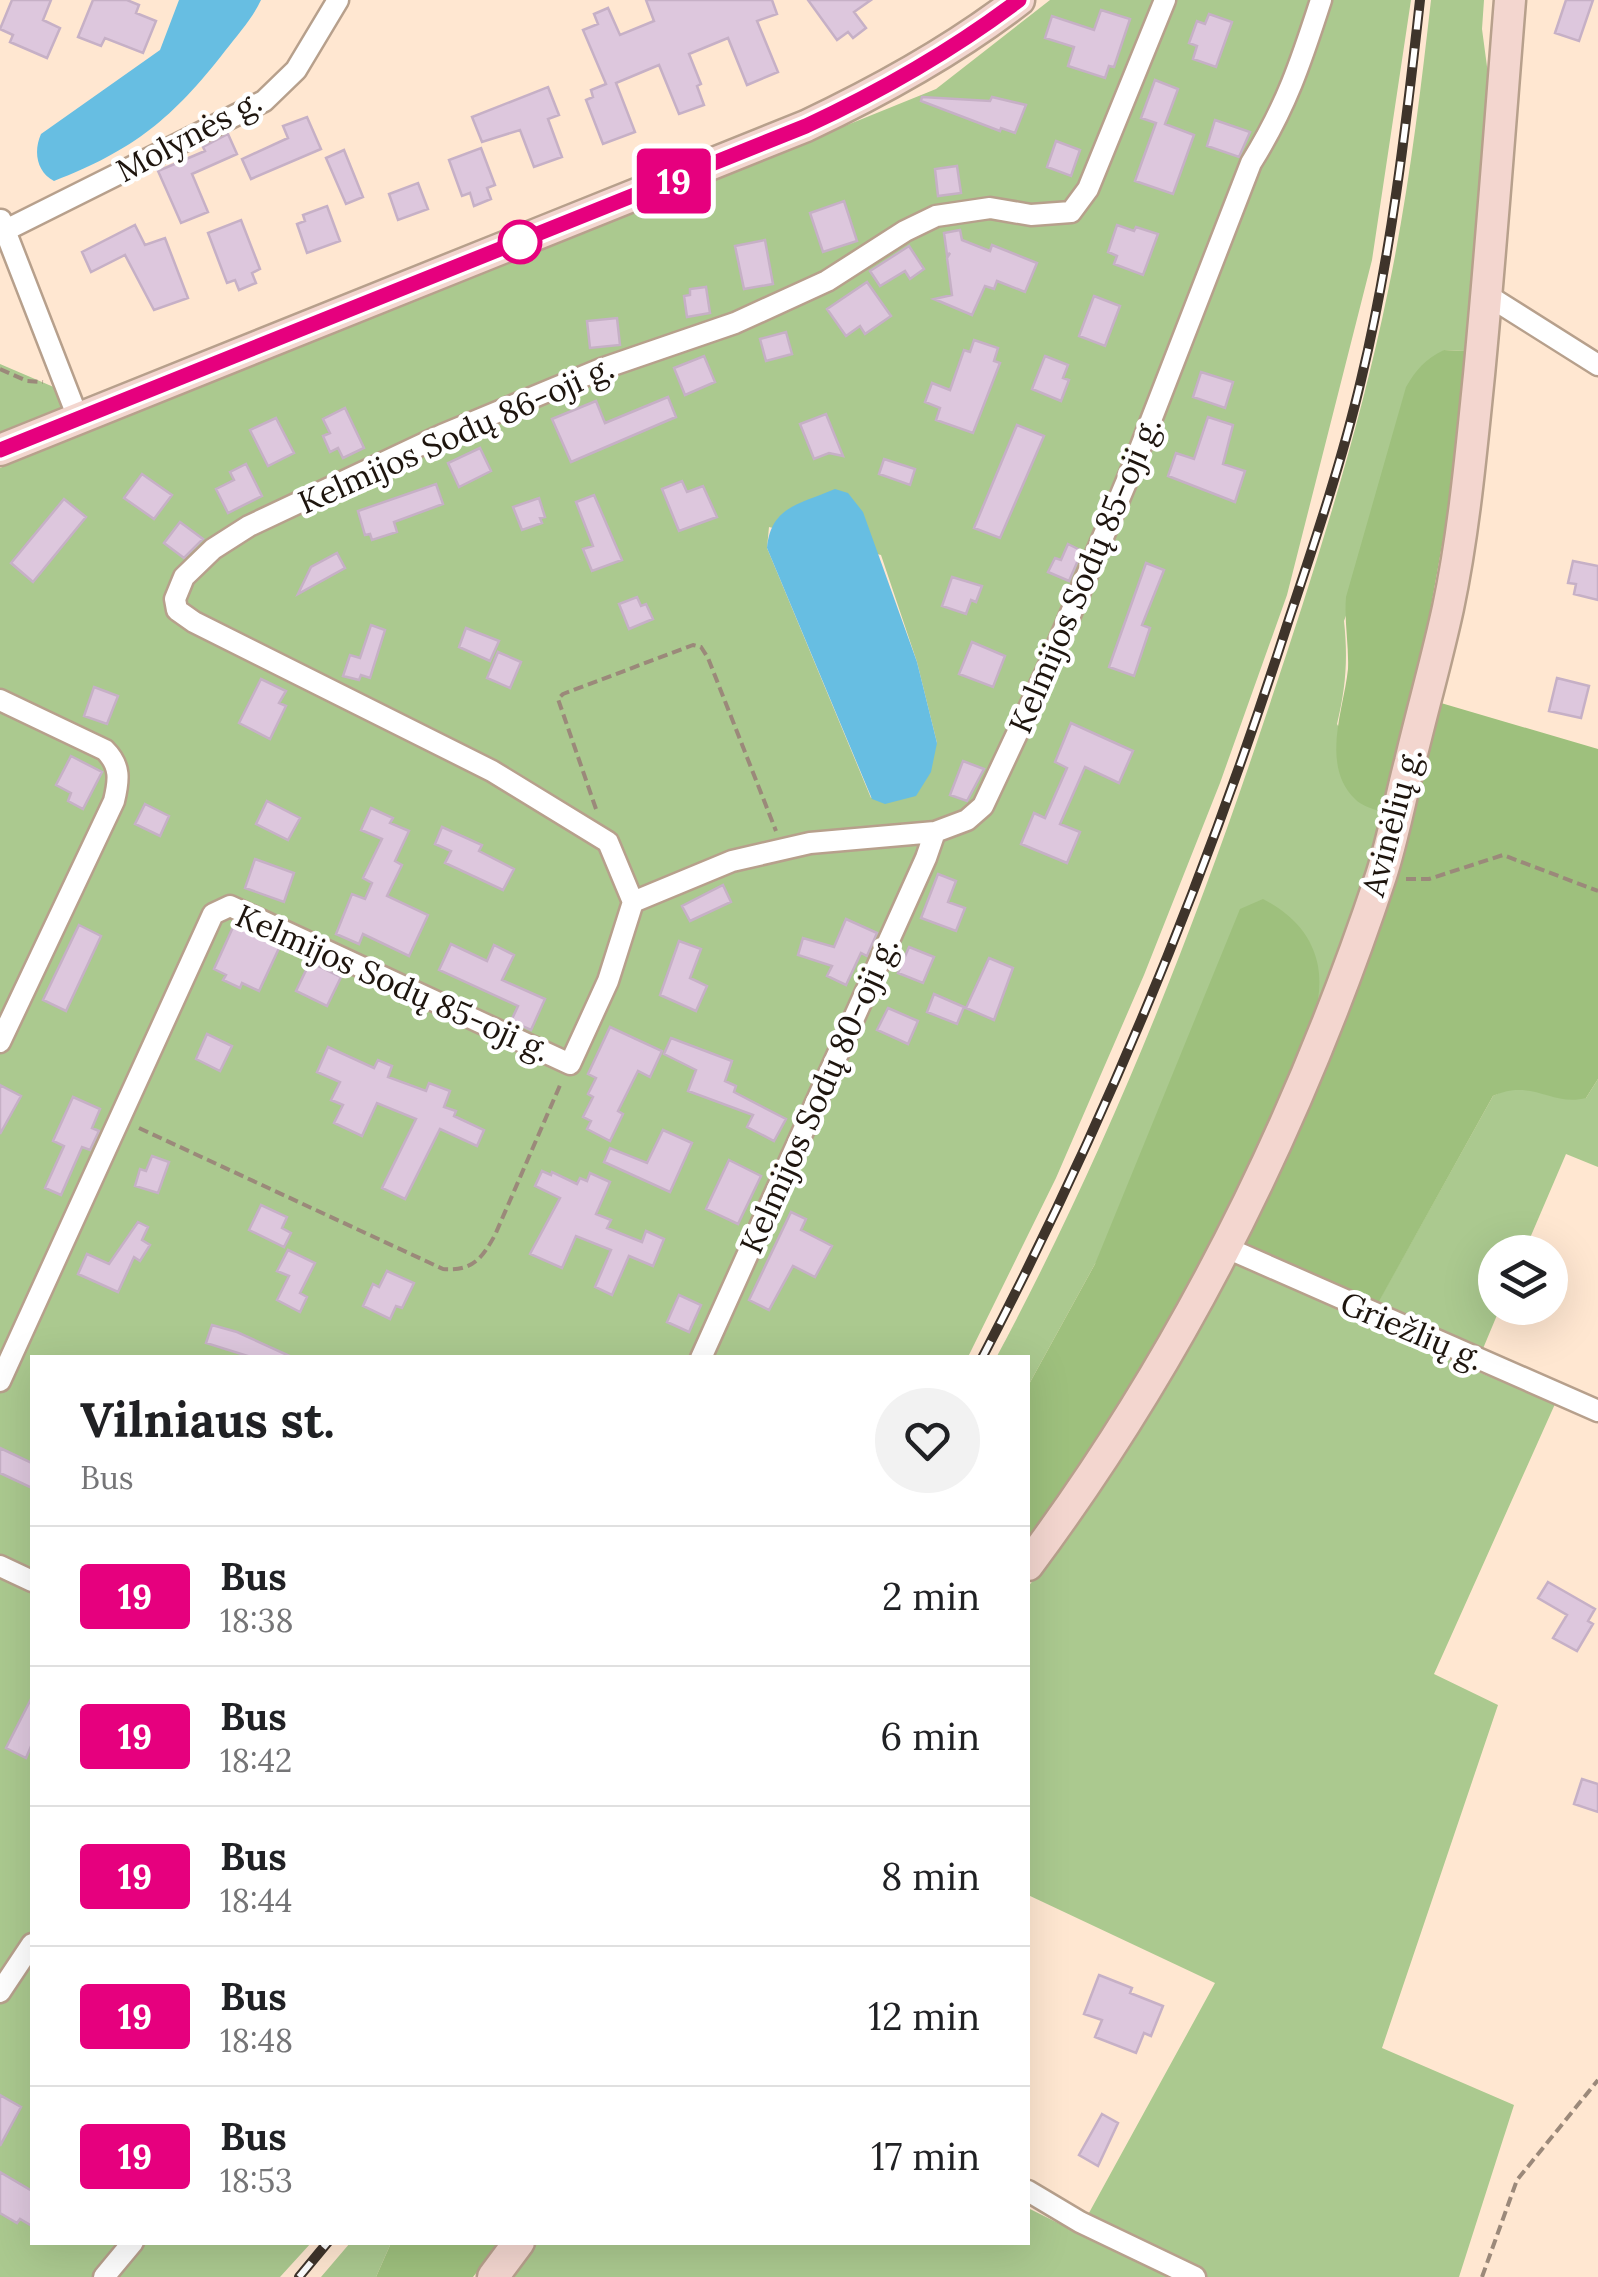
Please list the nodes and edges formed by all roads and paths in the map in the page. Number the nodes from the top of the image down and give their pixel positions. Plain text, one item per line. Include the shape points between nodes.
1 (338, 0) edge
2 (1019, 0) edge
3 (1165, 0) edge
4 (1322, 0) edge
5 (1510, 0) edge
6 (2, 225) edge
7 (1487, 295) junction
8 (1598, 365) edge
9 (0, 369) edge
10 (61, 377) junction
11 (78, 418) junction
12 (0, 450) edge
13 (0, 700) edge
14 (934, 832) junction
15 (608, 842) junction
16 (783, 849) junction
17 (1382, 872) junction
18 (1598, 891) edge
19 (633, 902) junction
20 (0, 1042) edge
21 (570, 1064) junction
22 (121, 1119) junction
23 (1227, 1248) junction
24 (702, 1355) edge
25 (0, 1381) edge
26 (1598, 1410) edge
27 (1030, 1562) edge
28 (0, 1566) edge
29 (30, 1580) edge
30 (30, 1947) edge
31 (0, 1992) edge
32 (1598, 2080) edge
33 (1030, 2192) edge
34 (131, 2245) edge
35 (517, 2245) edge
36 (104, 2277) edge
37 (493, 2277) edge
38 (1195, 2277) edge
39 (1482, 2277) edge

1 - 6 street, Molynės g. via 296,70 264,101
2 - 11 main road via 931,60 806,126
3 - 15 street, Kelmijos Sodų 86-oji g. via 1088,189 1071,212 990,208 936,216 812,288 735,323 601,368 250,526 184,577 177,610 194,622 492,771
4 - 14 street, Kelmijos Sodų 85-oji g. via 1300,70 1251,163 1136,459 991,795 967,820
5 - 7 main road, Avinėlių g.
6 - 10 street
7 - 8 street
7 - 17 main road, Avinėlių g. via 1449,606
9 - 10 path via 27,381
10 - 11 street
11 - 12 main road
13 - 20 street via 104,750 114,759 118,783
14 - 16 street, Kelmijos Sodų 85-oji g.
14 - 24 street, Kelmijos Sodų 80-oji g.
15 - 16 path via 558,700 693,645 708,658
15 - 19 street
16 - 19 street, Kelmijos Sodų 85-oji g.
17 - 18 path via 1429,879 1502,854
17 - 23 main road, Avinėlių g. via 1316,1054
19 - 21 street, Kelmijos Sodų 85-oji g. via 608,981
21 - 22 path via 494,1236 471,1267 456,1270
21 - 22 street, Kelmijos Sodų 85-oji g. via 230,906 213,914
22 - 25 street, Kelmijos Sodų 85-oji g.
23 - 26 street, Griežlių g.
23 - 27 main road, Avinėlių g. via 1149,1388
28 - 29 street
30 - 31 street
32 - 39 path via 1517,2180
33 - 38 street
34 - 36 street
35 - 37 main road

